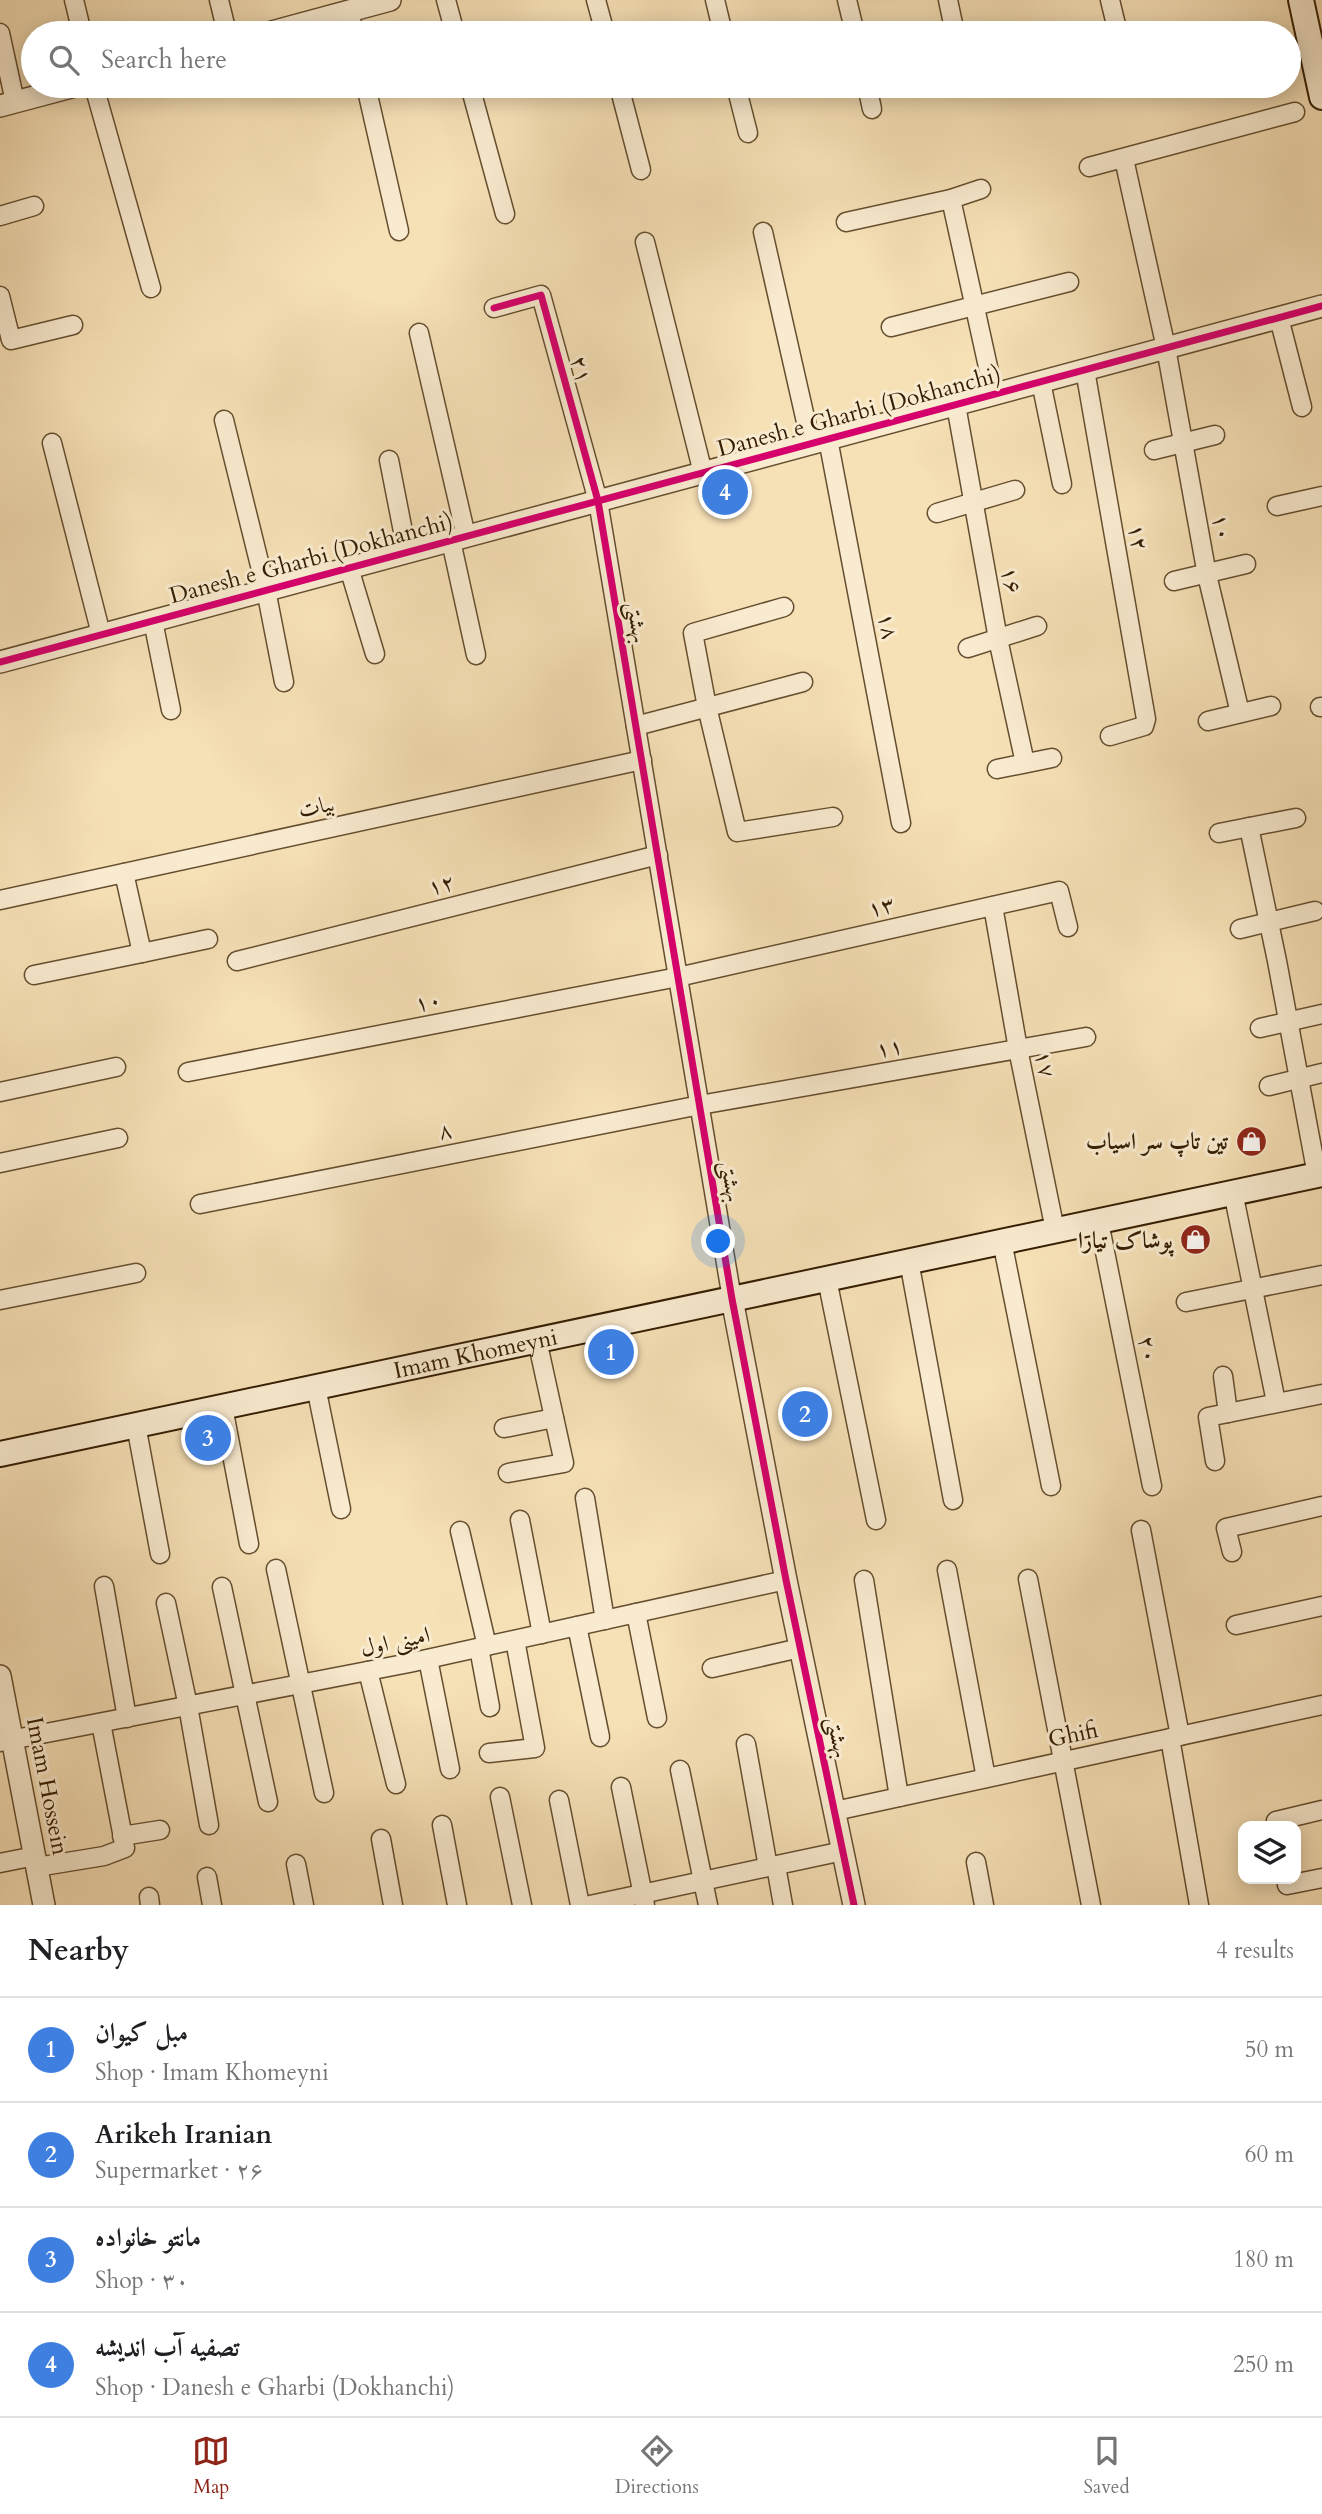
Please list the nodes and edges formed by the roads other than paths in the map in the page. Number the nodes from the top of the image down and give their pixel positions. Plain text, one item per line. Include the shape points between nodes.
1 (74, 0) edge
2 (219, 0) edge
3 (390, 0) edge
4 (446, 0) edge
5 (596, 0) edge
6 (715, 0) edge
7 (847, 0) edge
8 (948, 0) edge
9 (1110, 0) edge
10 (1301, 0) edge
11 (343, 8) edge
12 (79, 21) edge
13 (224, 21) edge
14 (304, 21) edge
15 (452, 21) edge
16 (602, 21) edge
17 (720, 21) edge
18 (852, 21) edge
19 (952, 21) edge
20 (1115, 21) edge
21 (0, 33) edge
22 (1322, 97) edge
23 (30, 98) edge
24 (97, 98) edge
25 (369, 98) edge
26 (473, 98) edge
27 (622, 98) edge
28 (739, 98) edge
29 (870, 98) edge
30 (8, 104) edge
31 (872, 109) dead end
32 (1295, 112) dead end
33 (748, 133) dead end
34 (1124, 159) junction
35 (1089, 167) dead end
36 (641, 170) dead end
37 (981, 189) dead end
38 (951, 199) junction
39 (34, 206) dead end
40 (505, 215) dead end
41 (0, 216) edge
42 (846, 222) dead end
43 (399, 231) dead end
44 (763, 232) dead end
45 (645, 242) dead end
46 (1069, 282) dead end
47 (151, 288) dead end
48 (0, 296) edge
49 (1322, 306) edge
50 (975, 307) junction
51 (494, 308) dead end
52 (1279, 318) junction
53 (74, 326) dead end
54 (891, 327) dead end
55 (419, 333) dead end
56 (1166, 348) junction
57 (1085, 370) junction
58 (1041, 382) junction
59 (994, 394) junction
60 (956, 405) junction
61 (1302, 407) dead end
62 (224, 420) dead end
63 (1215, 435) dead end
64 (820, 441) junction
65 (1182, 442) junction
66 (52, 443) dead end
67 (1154, 450) dead end
68 (389, 460) dead end
69 (703, 473) junction
70 (1062, 484) dead end
71 (1015, 490) dead end
72 (1322, 496) edge
73 (598, 501) junction
74 (972, 502) junction
75 (1277, 506) dead end
76 (937, 513) dead end
77 (458, 538) junction
78 (407, 552) junction
79 (1246, 564) dead end
80 (349, 568) junction
81 (1207, 575) junction
82 (1174, 581) dead end
83 (267, 590) junction
84 (784, 607) dead end
85 (153, 621) junction
86 (1037, 626) dead end
87 (101, 634) junction
88 (998, 639) junction
89 (968, 648) dead end
90 (375, 654) dead end
91 (476, 655) dead end
92 (0, 662) edge
93 (284, 682) dead end
94 (803, 682) dead end
95 (1271, 706) dead end
96 (706, 707) junction
97 (171, 710) dead end
98 (1240, 713) junction
99 (1208, 721) dead end
100 (636, 726) junction
101 (1110, 736) dead end
102 (1052, 758) dead end
103 (642, 761) junction
104 (1025, 763) junction
105 (997, 769) dead end
106 (833, 817) dead end
107 (1296, 818) dead end
108 (901, 823) dead end
109 (1249, 827) junction
110 (1219, 833) dead end
111 (658, 855) junction
112 (124, 873) junction
113 (0, 900) edge
114 (993, 906) junction
115 (1315, 911) dead end
116 (1269, 922) junction
117 (1068, 927) dead end
118 (1240, 929) dead end
119 (208, 939) dead end
120 (142, 953) junction
121 (237, 961) dead end
122 (34, 975) dead end
123 (678, 977) junction
124 (1322, 1014) edge
125 (1288, 1021) junction
126 (1260, 1028) dead end
127 (1086, 1038) dead end
128 (1018, 1049) junction
129 (116, 1067) dead end
130 (188, 1072) dead end
131 (1322, 1073) edge
132 (1299, 1079) junction
133 (1269, 1086) dead end
134 (0, 1092) edge
135 (700, 1105) junction
136 (118, 1138) dead end
137 (0, 1163) edge
138 (1319, 1174) edge
139 (1233, 1192) junction
140 (200, 1204) dead end
141 (1098, 1222) junction
142 (1055, 1230) junction
143 (1002, 1241) junction
144 (909, 1261) junction
145 (136, 1273) dead end
146 (1322, 1275) edge
147 (827, 1279) junction
148 (1253, 1289) junction
149 (732, 1299) junction
150 (0, 1300) edge
151 (1186, 1302) dead end
152 (537, 1340) junction
153 (1223, 1376) dead end
154 (316, 1387) junction
155 (1322, 1394) edge
156 (1276, 1402) junction
157 (223, 1407) junction
158 (1228, 1413) junction
159 (554, 1418) junction
160 (136, 1425) junction
161 (504, 1428) dead end
162 (0, 1454) edge
163 (1215, 1461) dead end
164 (508, 1473) dead end
165 (1051, 1486) dead end
166 (1152, 1486) dead end
167 (585, 1498) dead end
168 (953, 1500) dead end
169 (1322, 1506) edge
170 (341, 1509) dead end
171 (520, 1520) dead end
172 (876, 1520) dead end
173 (1141, 1530) dead end
174 (460, 1531) dead end
175 (250, 1544) dead end
176 (1232, 1552) dead end
177 (160, 1554) dead end
178 (276, 1569) dead end
179 (947, 1570) dead end
180 (1028, 1579) dead end
181 (786, 1580) junction
182 (864, 1580) dead end
183 (104, 1586) dead end
184 (222, 1587) dead end
185 (166, 1603) dead end
186 (1322, 1606) edge
187 (636, 1613) junction
188 (605, 1620) junction
189 (1236, 1625) dead end
190 (577, 1626) junction
191 (542, 1634) junction
192 (515, 1640) junction
193 (483, 1647) junction
194 (800, 1648) junction
195 (428, 1659) junction
196 (712, 1668) dead end
197 (368, 1671) junction
198 (0, 1676) edge
199 (299, 1685) junction
200 (244, 1695) junction
201 (1322, 1705) edge
202 (188, 1706) junction
203 (490, 1707) dead end
204 (127, 1718) junction
205 (657, 1718) dead end
206 (100, 1723) junction
207 (600, 1737) dead end
208 (1175, 1737) junction
209 (6, 1741) edge
210 (746, 1744) dead end
211 (489, 1753) dead end
212 (1064, 1761) junction
213 (450, 1769) dead end
214 (680, 1770) dead end
215 (986, 1778) junction
216 (396, 1784) dead end
217 (621, 1787) dead end
218 (324, 1793) dead end
219 (500, 1797) dead end
220 (900, 1797) junction
221 (559, 1800) dead end
222 (268, 1802) dead end
223 (1322, 1810) edge
224 (835, 1811) junction
225 (1276, 1821) dead end
226 (209, 1825) dead end
227 (442, 1825) dead end
228 (160, 1830) dead end
229 (122, 1836) junction
230 (381, 1839) dead end
231 (843, 1852) junction
232 (36, 1862) junction
233 (976, 1862) dead end
234 (0, 1863) edge
235 (296, 1864) dead end
236 (772, 1867) junction
237 (207, 1877) dead end
238 (1322, 1878) edge
239 (702, 1881) junction
240 (1287, 1885) dead end
241 (644, 1899) edge
242 (44, 1905) edge
243 (212, 1905) edge
244 (304, 1905) edge
245 (393, 1905) edge
246 (457, 1905) edge
247 (522, 1905) edge
248 (580, 1905) edge
249 (590, 1905) edge
250 (708, 1905) edge
251 (783, 1905) edge
252 (854, 1905) edge
253 (984, 1905) edge
254 (1091, 1905) edge
255 (1199, 1905) edge

1 - 12 street
2 - 13 street
3 - 11 street
4 - 15 street
5 - 16 street
6 - 17 street
7 - 18 street
8 - 19 street
9 - 20 street
10 - 22 main road
11 - 14 street
21 - 30 street
23 - 30 street
24 - 47 street
25 - 43 street
26 - 40 street
27 - 36 street
28 - 33 street
29 - 31 street
32 - 34 street
34 - 35 street
34 - 56 street, ۱۰
37 - 38 street
38 - 42 street
38 - 50 street
39 - 41 street
44 - 64 street
45 - 69 street
46 - 50 street
48 - 53 street via 11,340
49 - 52 street, Danesh e Gharbi (Dokhanchi)
50 - 54 street
50 - 59 street
51 - 73 street, ۲۱ via 541,295
52 - 56 street, Danesh e Gharbi (Dokhanchi)
52 - 61 street
55 - 77 street
56 - 57 street, Danesh e Gharbi (Dokhanchi)
56 - 65 street, ۱۰
57 - 58 street, Danesh e Gharbi (Dokhanchi)
57 - 101 street, ۱۲ via 1146,719 1144,726
58 - 59 street, Danesh e Gharbi (Dokhanchi)
58 - 70 street
59 - 60 street, Danesh e Gharbi (Dokhanchi)
60 - 64 street, Danesh e Gharbi (Dokhanchi)
60 - 74 street, ۱۶
62 - 83 street
63 - 65 street
64 - 69 street, Danesh e Gharbi (Dokhanchi)
64 - 108 street, ۱۸
65 - 67 street
65 - 81 street, ۱۰
66 - 87 street
68 - 78 street
69 - 73 street, Danesh e Gharbi (Dokhanchi)
71 - 74 street
72 - 75 street
73 - 77 street, Danesh e Gharbi (Dokhanchi)
73 - 100 street, بهشتی
74 - 76 street
74 - 88 street, ۱۶
77 - 78 street, Danesh e Gharbi (Dokhanchi)
77 - 91 street
78 - 80 street, Danesh e Gharbi (Dokhanchi)
79 - 81 street
80 - 83 street, Danesh e Gharbi (Dokhanchi)
80 - 90 street
81 - 82 street
81 - 98 street, ۱۰
83 - 85 street, Danesh e Gharbi (Dokhanchi)
83 - 93 street
84 - 96 street via 693,633
85 - 87 street, Danesh e Gharbi (Dokhanchi)
85 - 97 street
86 - 88 street
87 - 92 street, Danesh e Gharbi (Dokhanchi)
88 - 89 street
88 - 104 street, ۱۶
94 - 96 street
95 - 98 street
96 - 100 street
96 - 106 street via 737,832
98 - 99 street
100 - 103 street, بهشتی
102 - 104 street
103 - 111 street, بهشتی
103 - 112 street, بیات
104 - 105 street
107 - 109 street
109 - 110 street
109 - 116 street
111 - 121 street, ۱۲
111 - 123 street, بهشتی
112 - 113 street, بیات
112 - 120 street
114 - 117 street, ۱۳ via 1059,891
114 - 123 street, ۱۳
114 - 128 street, ۱۷
115 - 116 street
116 - 118 street
116 - 125 street
119 - 120 street
120 - 122 street
123 - 130 street, ۱۰
123 - 135 street, بهشتی
124 - 125 street
125 - 126 street
125 - 132 street
127 - 128 street, ۱۱
128 - 135 street, ۱۱
128 - 142 street, ۱۷
129 - 134 street
131 - 132 street
132 - 133 street
132 - 138 street
135 - 140 street, ۸
135 - 149 street, بهشتی
136 - 137 street
138 - 139 main road, Imam Khomeyni
139 - 141 main road, Imam Khomeyni
139 - 148 street
141 - 142 main road, Imam Khomeyni
141 - 166 street, ۲۰
142 - 143 main road, Imam Khomeyni
143 - 144 main road, Imam Khomeyni
143 - 165 street
144 - 147 main road, Imam Khomeyni
144 - 168 street
145 - 150 street
146 - 148 street
147 - 149 main road, Imam Khomeyni
147 - 172 street
148 - 151 street
148 - 156 street
149 - 152 main road, Imam Khomeyni
149 - 181 street, بهشتی
152 - 154 main road, Imam Khomeyni
152 - 159 street
153 - 158 street
154 - 157 main road, Imam Khomeyni
154 - 170 street
155 - 156 street
156 - 158 street
157 - 160 main road, Imam Khomeyni
157 - 175 street
158 - 163 street via 1208,1417
159 - 161 street
159 - 164 street via 564,1463
160 - 162 main road, Imam Khomeyni
160 - 177 street
167 - 188 street
169 - 176 street via 1226,1528
171 - 191 street
173 - 208 street
174 - 193 street
178 - 199 street
179 - 215 street
180 - 212 street
181 - 187 street, امینی اول
181 - 194 street, بهشتی
182 - 220 street
183 - 204 street
184 - 200 street
185 - 202 street
186 - 189 street
187 - 188 street, امینی اول
187 - 205 street
188 - 190 street, امینی اول
190 - 191 street, امینی اول
190 - 207 street
191 - 192 street, امینی اول
192 - 193 street, امینی اول
192 - 211 street via 535,1748
193 - 195 street, امینی اول
193 - 203 street
194 - 196 street
194 - 224 street, بهشتی
195 - 197 street, امینی اول
195 - 213 street
197 - 199 street, امینی اول
197 - 216 street
198 - 209 street, Imam Hossein
199 - 200 street, امینی اول
199 - 218 street
200 - 202 street, امینی اول
200 - 222 street
201 - 208 street, Ghifi
202 - 204 street, امینی اول
202 - 226 street
204 - 206 street, امینی اول
206 - 209 street, امینی اول
206 - 229 street
208 - 212 street, Ghifi
208 - 255 street
209 - 232 street, Imam Hossein
210 - 236 street
212 - 215 street, Ghifi
212 - 254 street
214 - 239 street
215 - 220 street, Ghifi
217 - 241 street
219 - 247 street
220 - 224 street, Ghifi
221 - 248 street
223 - 225 street
224 - 231 street, بهشتی
227 - 246 street
228 - 229 street
229 - 232 street via 125,1848 104,1856
230 - 245 street
231 - 236 street
231 - 252 street, بهشتی
232 - 234 street
232 - 242 street, Imam Hossein
233 - 253 street
235 - 244 street
236 - 239 street
236 - 251 street
237 - 243 street
238 - 240 street
239 - 241 street
239 - 250 street
241 - 249 street

